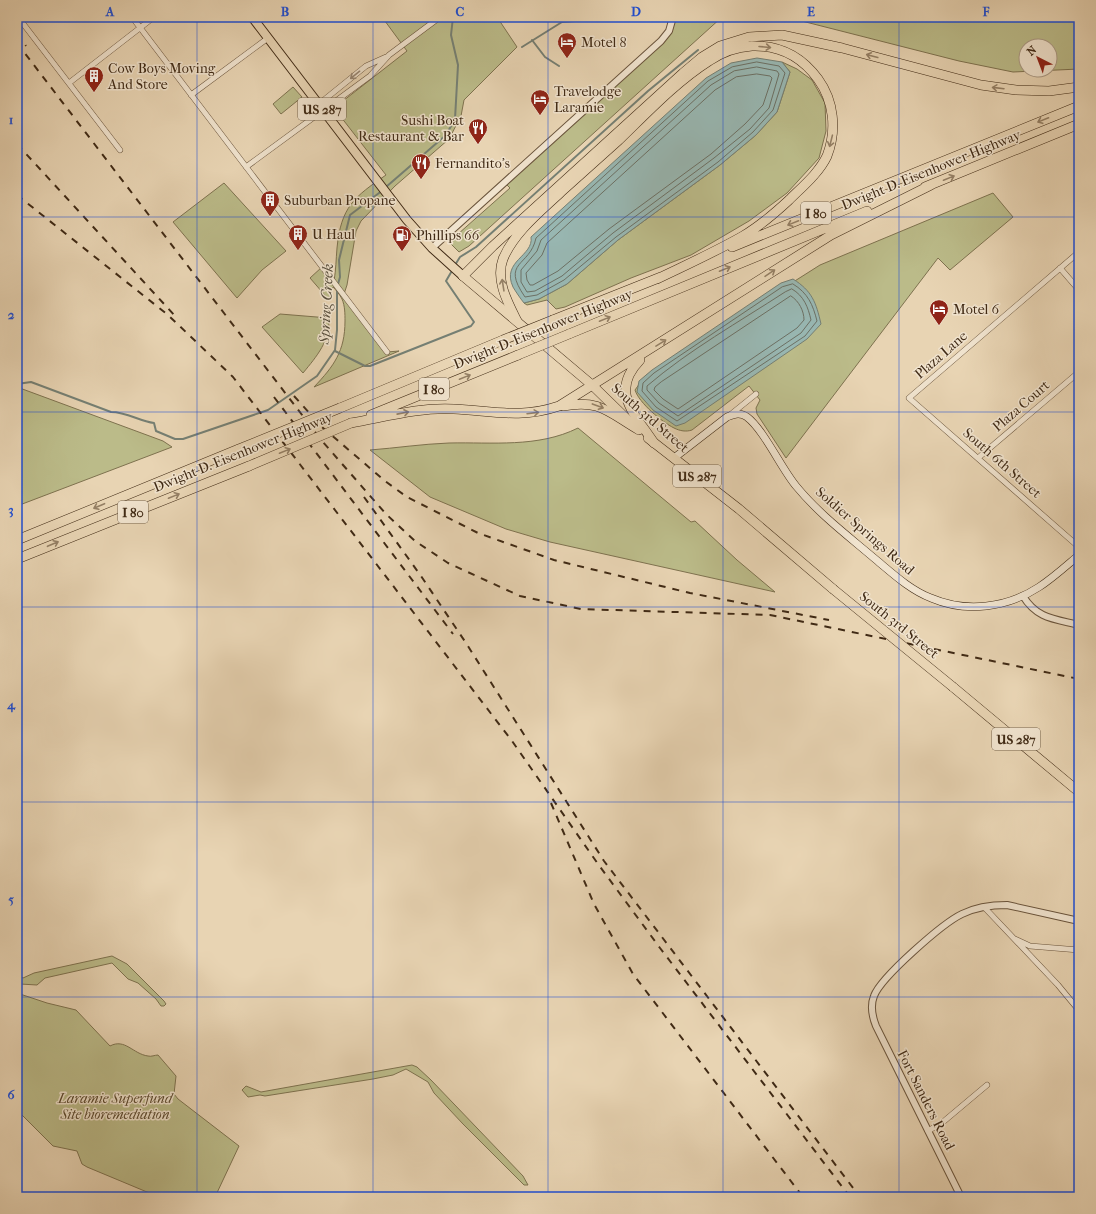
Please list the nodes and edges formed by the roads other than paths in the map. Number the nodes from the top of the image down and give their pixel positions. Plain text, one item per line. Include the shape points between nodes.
1 (18, 17) edge
2 (132, 17) edge
3 (154, 17) edge
4 (252, 17) edge
5 (673, 17) edge
6 (436, 20) dead end
7 (140, 28) junction
8 (268, 38) junction
9 (389, 56) junction
10 (69, 83) junction
11 (1079, 87) edge
12 (191, 95) junction
13 (1079, 106) edge
14 (321, 107) junction
15 (1079, 124) edge
16 (120, 150) dead end
17 (246, 167) junction
18 (931, 185) junction
19 (538, 214) junction
20 (432, 248) junction
21 (1079, 252) edge
22 (1060, 268) junction
23 (463, 276) junction
24 (657, 278) junction
25 (1079, 290) edge
26 (517, 321) junction
27 (387, 352) dead end
28 (647, 352) junction
29 (1079, 372) edge
30 (592, 385) junction
31 (756, 394) dead end
32 (909, 398) joint
33 (559, 406) junction
34 (727, 416) junction
35 (351, 423) junction
36 (639, 430) junction
37 (654, 443) junction
38 (674, 458) junction
39 (978, 458) junction
40 (17, 540) edge
41 (1079, 547) edge
42 (1079, 555) edge
43 (17, 559) edge
44 (1024, 596) junction
45 (1079, 624) edge
46 (1079, 792) edge
47 (984, 907) junction
48 (1079, 920) edge
49 (1011, 936) junction
50 (1079, 950) edge
51 (1079, 1007) edge
52 (987, 1084) dead end
53 (928, 1131) junction
54 (961, 1197) edge

1 - 10 street
2 - 7 street
3 - 7 street
4 - 8 main road, South 3rd Street / US 287
5 - 20 street via 669,31 661,41
6 - 9 street
7 - 10 street
7 - 12 street
8 - 12 street
8 - 14 main road, South 3rd Street / US 287
9 - 14 street via 370,76
9 -> 14 street via 366,66
10 - 16 street
11 -> 23 highway via 1049,91 981,86 842,48 782,35 749,37 720,46 702,57
12 - 17 street
13 -> 24 highway, Dwight D. Eisenhower Highway / I 80
14 - 17 street
14 - 20 main road, South 3rd Street / US 287
18 -> 15 highway, Dwight D. Eisenhower Highway / I 80
17 - 27 street
28 -> 18 highway via 831,235
35 -> 18 highway, Dwight D. Eisenhower Highway / I 80, bridge
19 - 23 highway
19 -> 24 highway via 708,61 727,51 753,46 778,48 792,54 810,68 830,99 833,116 832,136 826,157 811,178 771,216 745,235
26 -> 19 highway via 505,296 501,275 503,260 513,240
20 - 23 main road, South 3rd Street / US 287
21 - 22 street, Plaza Lane
22 - 25 street
22 - 32 street, Plaza Lane
23 - 26 highway, South 3rd Street / US 287
24 -> 40 highway, Dwight D. Eisenhower Highway / I 80, bridge
26 - 30 highway, South 3rd Street / US 287
28 - 30 highway
28 - 37 highway via 628,373 624,384 628,405
29 - 39 street, Plaza Court
30 - 33 highway
30 - 36 highway, South 3rd Street / US 287
31 - 34 street
32 - 39 street, South 6th Street
35 -> 33 highway via 413,411 453,409 531,414
33 -> 36 highway via 592,404
34 - 38 main road
34 - 44 main road, Soldier Springs Road via 737,413 748,418 809,502 889,570 920,592 944,603 967,607 997,605
43 -> 35 highway, Dwight D. Eisenhower Highway / I 80, bridge
36 - 37 highway, South 3rd Street / US 287
37 - 38 highway, South 3rd Street / US 287
38 - 46 highway, South 3rd Street / US 287, bridge via 739,509
39 - 41 street, South 6th Street
42 - 44 main road, Soldier Springs Road
44 - 45 street via 1032,609 1038,613
47 - 48 street via 1007,905
47 - 49 street
47 - 53 street, Fort Sanders Road via 961,914 939,930 878,988 874,997 872,1014 882,1041
49 - 50 street via 1030,946
49 - 51 street via 1077,1008
52 - 53 street via 944,1122
53 - 54 street, Fort Sanders Road

